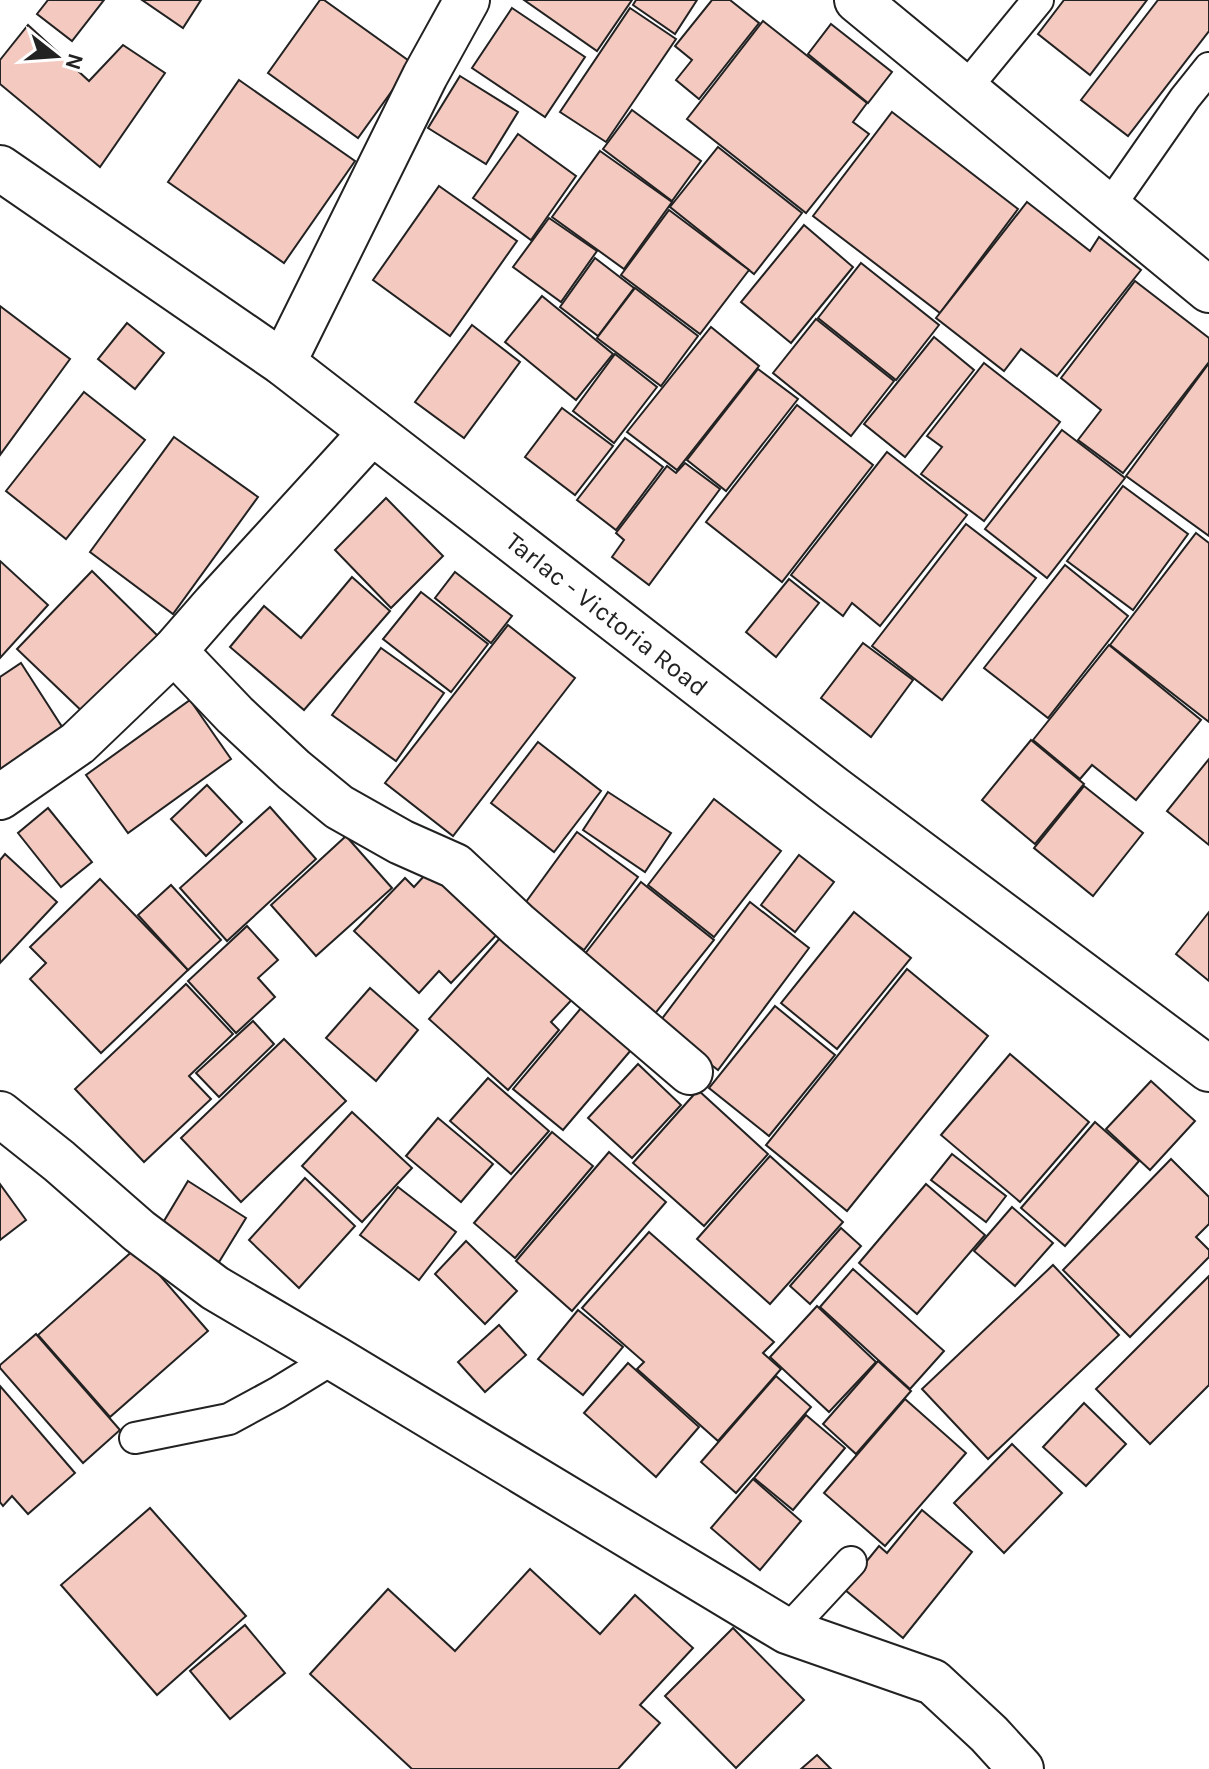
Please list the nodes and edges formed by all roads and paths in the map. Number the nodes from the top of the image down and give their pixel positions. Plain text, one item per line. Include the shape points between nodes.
1 (467, 0) edge
2 (857, 0) edge
3 (1038, 0) edge
4 (1209, 68) edge
5 (965, 89) junction
6 (0, 168) edge
7 (1109, 207) junction
8 (1209, 290) edge
9 (283, 363) junction
10 (372, 432) junction
11 (174, 651) junction
12 (0, 797) edge
13 (1209, 1069) edge
14 (690, 1072) dead end
15 (0, 1114) edge
16 (334, 1358) junction
17 (135, 1438) dead end
18 (851, 1562) dead end
19 (787, 1631) junction
20 (1021, 1769) edge

1 - 9 street
2 - 5 street
3 - 5 lane
4 - 7 lane
5 - 7 street
6 - 9 street, Tarlac - Victoria Road
7 - 8 street
9 - 10 street, Tarlac - Victoria Road
10 - 11 street
10 - 13 street, Tarlac - Victoria Road via 834,789
11 - 12 street via 78,743
11 - 14 street via 235,715 339,807 455,866
15 - 16 street via 215,1288
16 - 17 lane via 229,1419
16 - 19 street
18 - 19 lane
19 - 20 street via 933,1682

